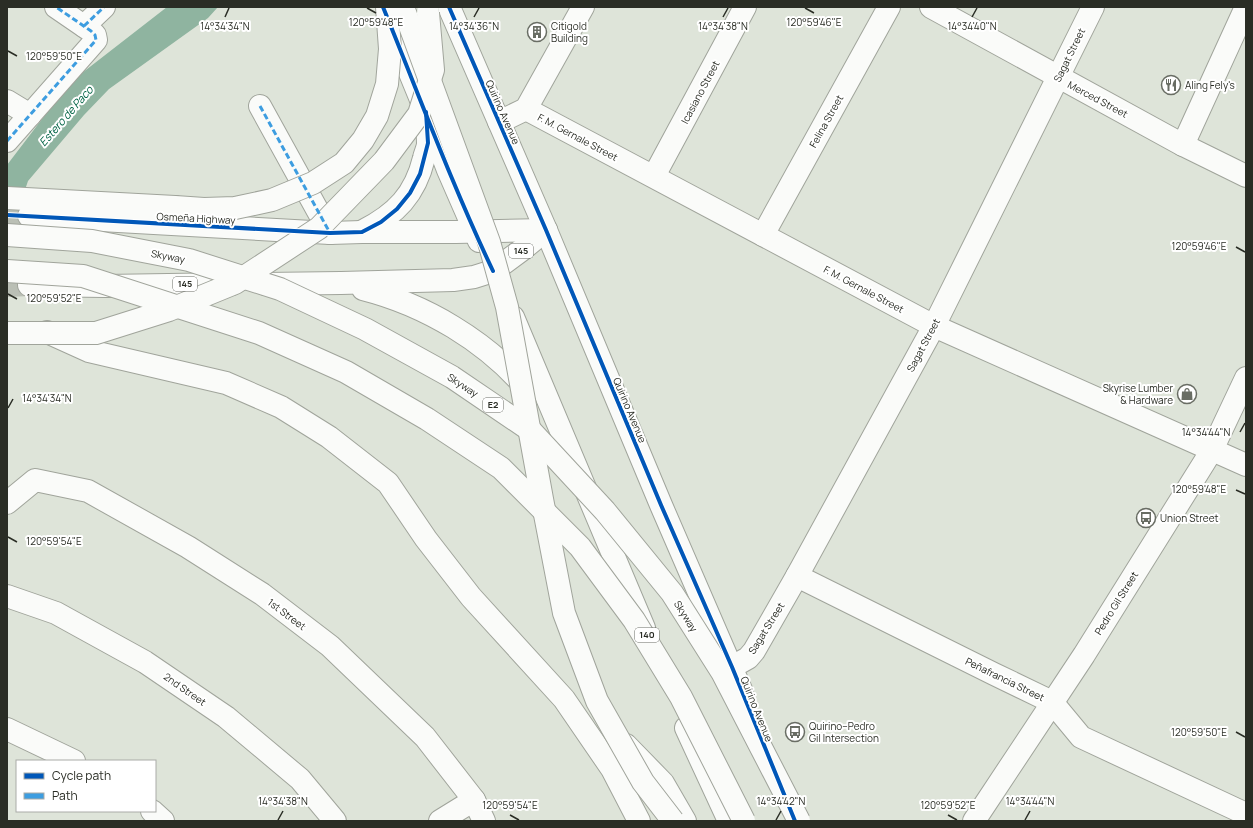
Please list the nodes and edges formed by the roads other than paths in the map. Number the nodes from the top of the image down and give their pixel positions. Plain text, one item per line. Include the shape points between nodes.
1 (56, 7) edge
2 (104, 7) edge
3 (383, 7) edge
4 (387, 7) edge
5 (403, 7) edge
6 (425, 7) edge
7 (449, 7) edge
8 (583, 7) edge
9 (745, 7) edge
10 (889, 7) edge
11 (931, 7) edge
12 (1093, 7) edge
13 (1246, 7) edge
14 (84, 26) junction
15 (1058, 77) junction
16 (7, 101) edge
17 (260, 106) dead end
18 (526, 109) junction
19 (426, 112) junction
20 (30, 115) junction
21 (499, 122) junction
22 (7, 141) edge
23 (1183, 145) junction
24 (654, 176) junction
25 (1246, 176) edge
26 (7, 198) edge
27 (29, 216) tunnel mouth
28 (546, 230) junction
29 (278, 231) junction
30 (362, 232) junction
31 (475, 232) junction
32 (330, 233) junction
33 (7, 235) edge
34 (763, 235) junction
35 (7, 271) edge
36 (493, 271) junction
37 (277, 284) junction
38 (341, 284) junction
39 (29, 285) tunnel mouth
40 (7, 323) edge
41 (934, 326) junction
42 (7, 333) edge
43 (1246, 378) edge
44 (569, 448) junction
45 (1212, 450) junction
46 (1246, 465) edge
47 (7, 503) edge
48 (798, 576) junction
49 (7, 596) edge
50 (732, 667) junction
51 (564, 699) junction
52 (1052, 702) junction
53 (7, 729) edge
54 (72, 760) edge
55 (474, 800) junction
56 (153, 812) edge
57 (1246, 814) edge
58 (163, 821) edge
59 (335, 821) edge
60 (440, 821) edge
61 (484, 821) edge
62 (639, 821) edge
63 (673, 821) edge
64 (685, 821) edge
65 (729, 821) edge
66 (744, 821) edge
67 (795, 821) edge
68 (799, 821) edge
69 (974, 821) edge

1 - 14 main road
2 - 14 main road
3 - 19 main road, 140
4 - 26 main road, bridge via 390,49 387,84 377,116 363,140 344,163 313,183 272,200 235,208
5 - 63 main road, bridge via 488,242 507,307 564,613 597,701 643,782
6 - 42 main road, bridge via 428,13 433,70 419,114 384,161 319,228 235,283 169,310 96,333
7 - 21 main road, Quirino Avenue
8 - 18 main road
9 - 24 main road, Icasiano Street
10 - 34 main road, Felina Street
11 - 15 main road, Merced Street
12 - 15 main road, Sagat Street
13 - 23 main road
14 - 20 main road via 95,35 96,40
15 - 23 main road, Merced Street
15 - 41 main road, Sagat Street
16 - 20 main road
17 - 32 main road
18 - 21 main road
18 - 24 main road, F. M. Gernale Street
19 - 30 main road via 428,144 420,174 410,193 397,209 381,222
19 - 31 main road, 140
20 - 22 main road
21 - 28 main road, Quirino Avenue
23 - 25 main road, Merced Street
24 - 34 main road, F. M. Gernale Street
27 - 29 main road, Osmeña Highway / 145
28 - 31 main road, Osmeña Highway / 145
28 - 36 main road, 145
28 - 50 main road, Quirino Avenue
29 - 32 main road, Osmeña Highway / 145
29 - 37 main road
30 - 31 main road, Osmeña Highway / 145
30 - 32 main road, Osmeña Highway / 145
31 - 36 main road, 140
33 - 68 main road, Skyway / E2, bridge via 92,241 189,260 280,288 366,329 452,377 530,430 605,511 672,593 722,672
34 - 41 main road, F. M. Gernale Street
35 - 66 main road, bridge via 83,276 259,333 346,372 427,419 501,468 580,547 634,620 681,697
36 - 38 main road, 145 via 453,280
36 - 44 main road, 140
37 - 38 main road, 145
37 - 39 main road, 145
38 - 44 main road via 380,293 418,308 453,327 486,350 518,379 546,412
40 - 51 main road via 44,331 90,351 226,383 281,406 328,437 388,483 426,539 472,596
41 - 45 main road, F. M. Gernale Street
41 - 48 main road, Sagat Street
43 - 45 main road, Pedro Gil Street
44 - 65 main road, 140 via 691,740
45 - 46 main road
45 - 52 main road, Pedro Gil Street
47 - 55 main road, 1st Street via 35,480 88,491 188,547 262,594 336,651 425,738
48 - 50 main road, Sagat Street via 754,651 748,658
48 - 52 main road, Peñafrancia Street
49 - 59 main road, 2nd Street via 56,613 145,662 226,717 300,779
50 - 67 main road, Quirino Avenue
51 - 62 main road via 612,770
51 - 64 main road via 627,746 663,783
52 - 57 main road, Peñafrancia Street via 1081,737
52 - 69 main road, Pedro Gil Street
53 - 54 main road
55 - 60 main road
55 - 61 main road, 1st Street
56 - 58 main road

